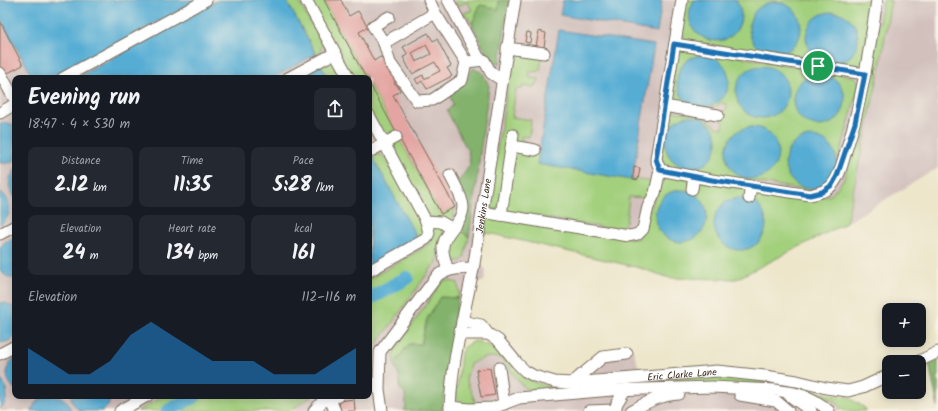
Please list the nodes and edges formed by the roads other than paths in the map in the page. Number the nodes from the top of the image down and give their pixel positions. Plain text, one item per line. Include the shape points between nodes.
1 (206, 0) edge
2 (306, 0) edge
3 (428, 0) edge
4 (448, 0) edge
5 (515, 0) edge
6 (682, 0) edge
7 (877, 0) edge
8 (435, 13) junction
9 (389, 17) dead end
10 (384, 42) junction
11 (674, 44) junction
12 (507, 48) junction
13 (335, 53) junction
14 (544, 53) dead end
15 (480, 60) junction
16 (466, 62) junction
17 (0, 74) edge
18 (865, 74) junction
19 (68, 75) edge
20 (294, 75) edge
21 (347, 75) edge
22 (502, 80) junction
23 (12, 95) edge
24 (12, 106) edge
25 (664, 106) junction
26 (0, 113) edge
27 (718, 115) dead end
28 (372, 120) edge
29 (396, 137) dead end
30 (385, 144) junction
31 (372, 150) edge
32 (535, 150) dead end
33 (660, 170) junction
34 (450, 175) dead end
35 (694, 176) junction
36 (751, 186) junction
37 (692, 189) dead end
38 (749, 198) dead end
39 (482, 212) junction
40 (501, 215) junction
41 (426, 221) junction
42 (12, 228) edge
43 (452, 228) junction
44 (0, 234) edge
45 (473, 268) junction
46 (372, 269) edge
47 (448, 271) junction
48 (462, 321) junction
49 (460, 334) junction
50 (488, 334) junction
51 (12, 348) edge
52 (938, 352) edge
53 (0, 354) edge
54 (627, 354) dead end
55 (926, 358) edge
56 (499, 368) dead end
57 (882, 378) edge
58 (572, 383) junction
59 (374, 390) edge
60 (625, 390) junction
61 (785, 393) junction
62 (142, 399) edge
63 (331, 399) edge
64 (334, 399) edge
65 (504, 404) junction
66 (450, 409) edge
67 (823, 409) edge
68 (120, 411) edge
69 (314, 411) edge
70 (335, 411) edge
71 (382, 411) edge
72 (589, 411) edge
73 (615, 411) edge
74 (631, 411) edge
75 (788, 411) edge
76 (811, 411) edge

1 - 19 street
2 - 13 street
3 - 8 street
4 - 15 street
5 - 12 street, Jenkins Lane
6 - 11 street
7 - 18 street
8 - 10 street
8 - 16 street
9 - 10 street via 373,26
10 - 16 street via 390,63 417,101 432,100 462,80
11 - 18 street
11 - 25 street
12 - 14 street
12 - 22 street, Jenkins Lane
13 - 20 street
13 - 21 street
15 - 16 street
15 - 22 street via 484,60 491,73
17 - 23 street
18 - 36 street via 855,123 842,165 832,185 822,192 810,195
22 - 39 street, Jenkins Lane
24 - 26 street
25 - 27 street
25 - 33 street via 656,159
28 - 30 street
29 - 30 street
30 - 31 street
30 - 41 street
32 - 40 street via 512,141
33 - 35 street
33 - 40 street via 643,229 638,234 629,236
34 - 43 street via 463,208 458,222
35 - 36 street
35 - 37 street
36 - 38 street
39 - 40 street
39 - 45 street, Jenkins Lane
41 - 43 street via 441,222
41 - 46 street via 429,233 426,239
42 - 44 street
43 - 47 street via 443,247
45 - 47 street
45 - 48 street, Jenkins Lane
47 - 59 street via 432,281 380,352
48 - 49 street, Jenkins Lane
48 - 50 street, Eric Clarke Lane via 481,325
49 - 50 street
49 - 66 street, Jenkins Lane
50 - 58 street, Eric Clarke Lane via 498,340 517,363 534,376
51 - 53 street
52 - 55 street
54 - 58 street via 603,357
56 - 65 street
57 - 58 street, Eric Clarke Lane via 848,391 739,372 717,371
59 - 71 street
60 - 61 street via 712,387 776,390
60 - 65 street via 519,398
60 - 73 street
61 - 67 street via 805,396 820,403
61 - 76 street
62 - 68 street
63 - 69 street via 322,402
64 - 70 street
65 - 66 street via 493,408
72 - 73 street
74 - 75 street via 664,396 720,394 772,400

